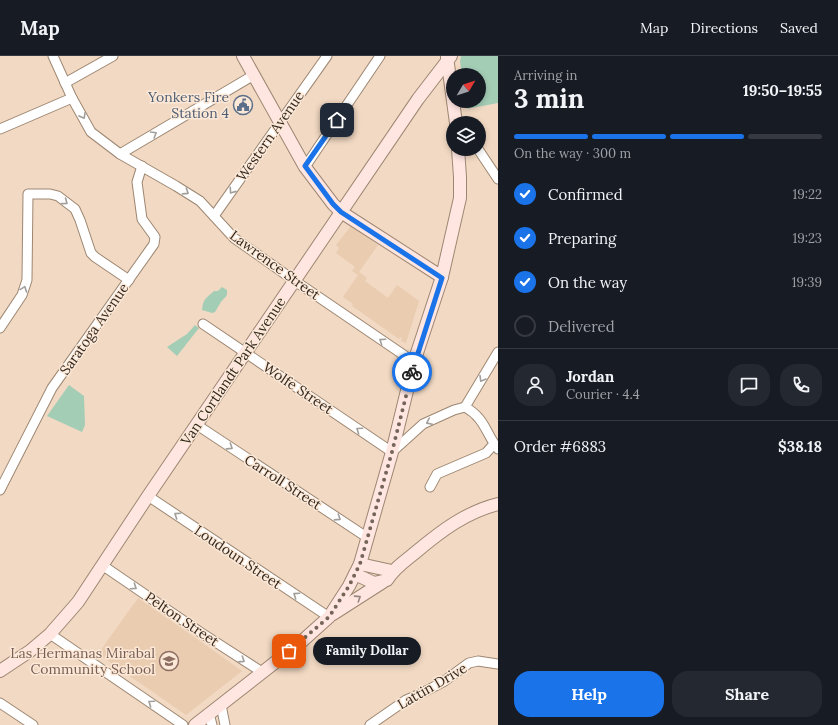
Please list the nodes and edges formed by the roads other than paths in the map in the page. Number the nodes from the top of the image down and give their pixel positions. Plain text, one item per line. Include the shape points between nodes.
1 (53, 56) edge
2 (113, 56) edge
3 (243, 56) edge
4 (327, 56) edge
5 (380, 56) edge
6 (448, 58) edge
7 (254, 75) junction
8 (65, 83) junction
9 (72, 98) junction
10 (456, 116) edge
11 (280, 122) junction
12 (0, 130) edge
13 (120, 154) junction
14 (458, 156) edge
15 (483, 156) edge
16 (142, 166) junction
17 (305, 166) junction
18 (498, 179) edge
19 (341, 212) junction
20 (214, 216) junction
21 (442, 278) junction
22 (129, 280) junction
23 (295, 281) junction
24 (1, 323) edge
25 (204, 324) dead end
26 (246, 352) junction
27 (498, 352) edge
28 (414, 362) junction
29 (465, 407) junction
30 (197, 425) junction
31 (496, 447) edge
32 (392, 452) junction
33 (430, 487) dead end
34 (0, 490) edge
35 (148, 496) junction
36 (498, 504) edge
37 (368, 538) junction
38 (102, 565) junction
39 (358, 569) junction
40 (390, 575) junction
41 (329, 617) junction
42 (50, 634) junction
43 (498, 664) edge
44 (0, 671) edge
45 (262, 672) junction
46 (0, 703) edge
47 (221, 705) junction
48 (211, 720) edge
49 (33, 725) edge
50 (183, 725) edge
51 (195, 725) edge
52 (225, 725) edge
53 (370, 725) edge

1 - 8 street, Lawrence Street
2 - 8 street
3 - 7 street
4 - 11 street, Western Avenue
5 - 17 street
6 - 10 street
6 - 19 street, Van Cortlandt Park Avenue
7 - 11 street
13 -> 7 street
8 - 9 street, Lawrence Street
9 - 12 street
9 -> 13 street, Lawrence Street via 92,132
11 - 17 street
11 -> 20 street, Western Avenue
13 - 16 street, Lawrence Street
14 - 21 street via 460,198
15 - 18 street
16 -> 20 street, Lawrence Street via 200,201
16 - 22 street, Saratoga Avenue via 137,182 142,219 155,237 154,244
17 - 19 street
19 - 21 street
19 - 23 street, Van Cortlandt Park Avenue
20 - 23 street, Lawrence Street via 234,238
21 - 28 street
24 -> 22 street via 22,295 27,280 28,194 58,196 75,209 91,253
22 - 34 street, Saratoga Avenue via 52,388
23 - 26 street, Van Cortlandt Park Avenue
28 -> 23 street, Lawrence Street
25 - 26 street, Wolfe Street
26 - 30 street, Van Cortlandt Park Avenue
32 -> 26 street, Wolfe Street
27 -> 29 street
28 - 32 street
29 - 31 street via 486,427
29 -> 32 street via 423,424
30 - 35 street, Van Cortlandt Park Avenue
30 -> 37 street, Carroll Street
31 - 33 street via 437,474
32 - 37 street
35 - 38 street, Van Cortlandt Park Avenue
41 -> 35 street, Loudoun Street
36 - 40 street via 475,511 458,520
37 - 39 street
38 - 42 street, Van Cortlandt Park Avenue via 78,602
38 -> 45 street, Pelton Street
39 - 40 street via 374,583
39 - 41 street
41 -> 40 street
41 - 45 street
42 - 44 street, Van Cortlandt Park Avenue
50 -> 42 street
43 - 53 street, Lattin Drive via 478,661 469,663 443,682 406,700
45 - 47 street
46 - 49 street
47 - 48 street
47 - 52 street
48 - 51 street

